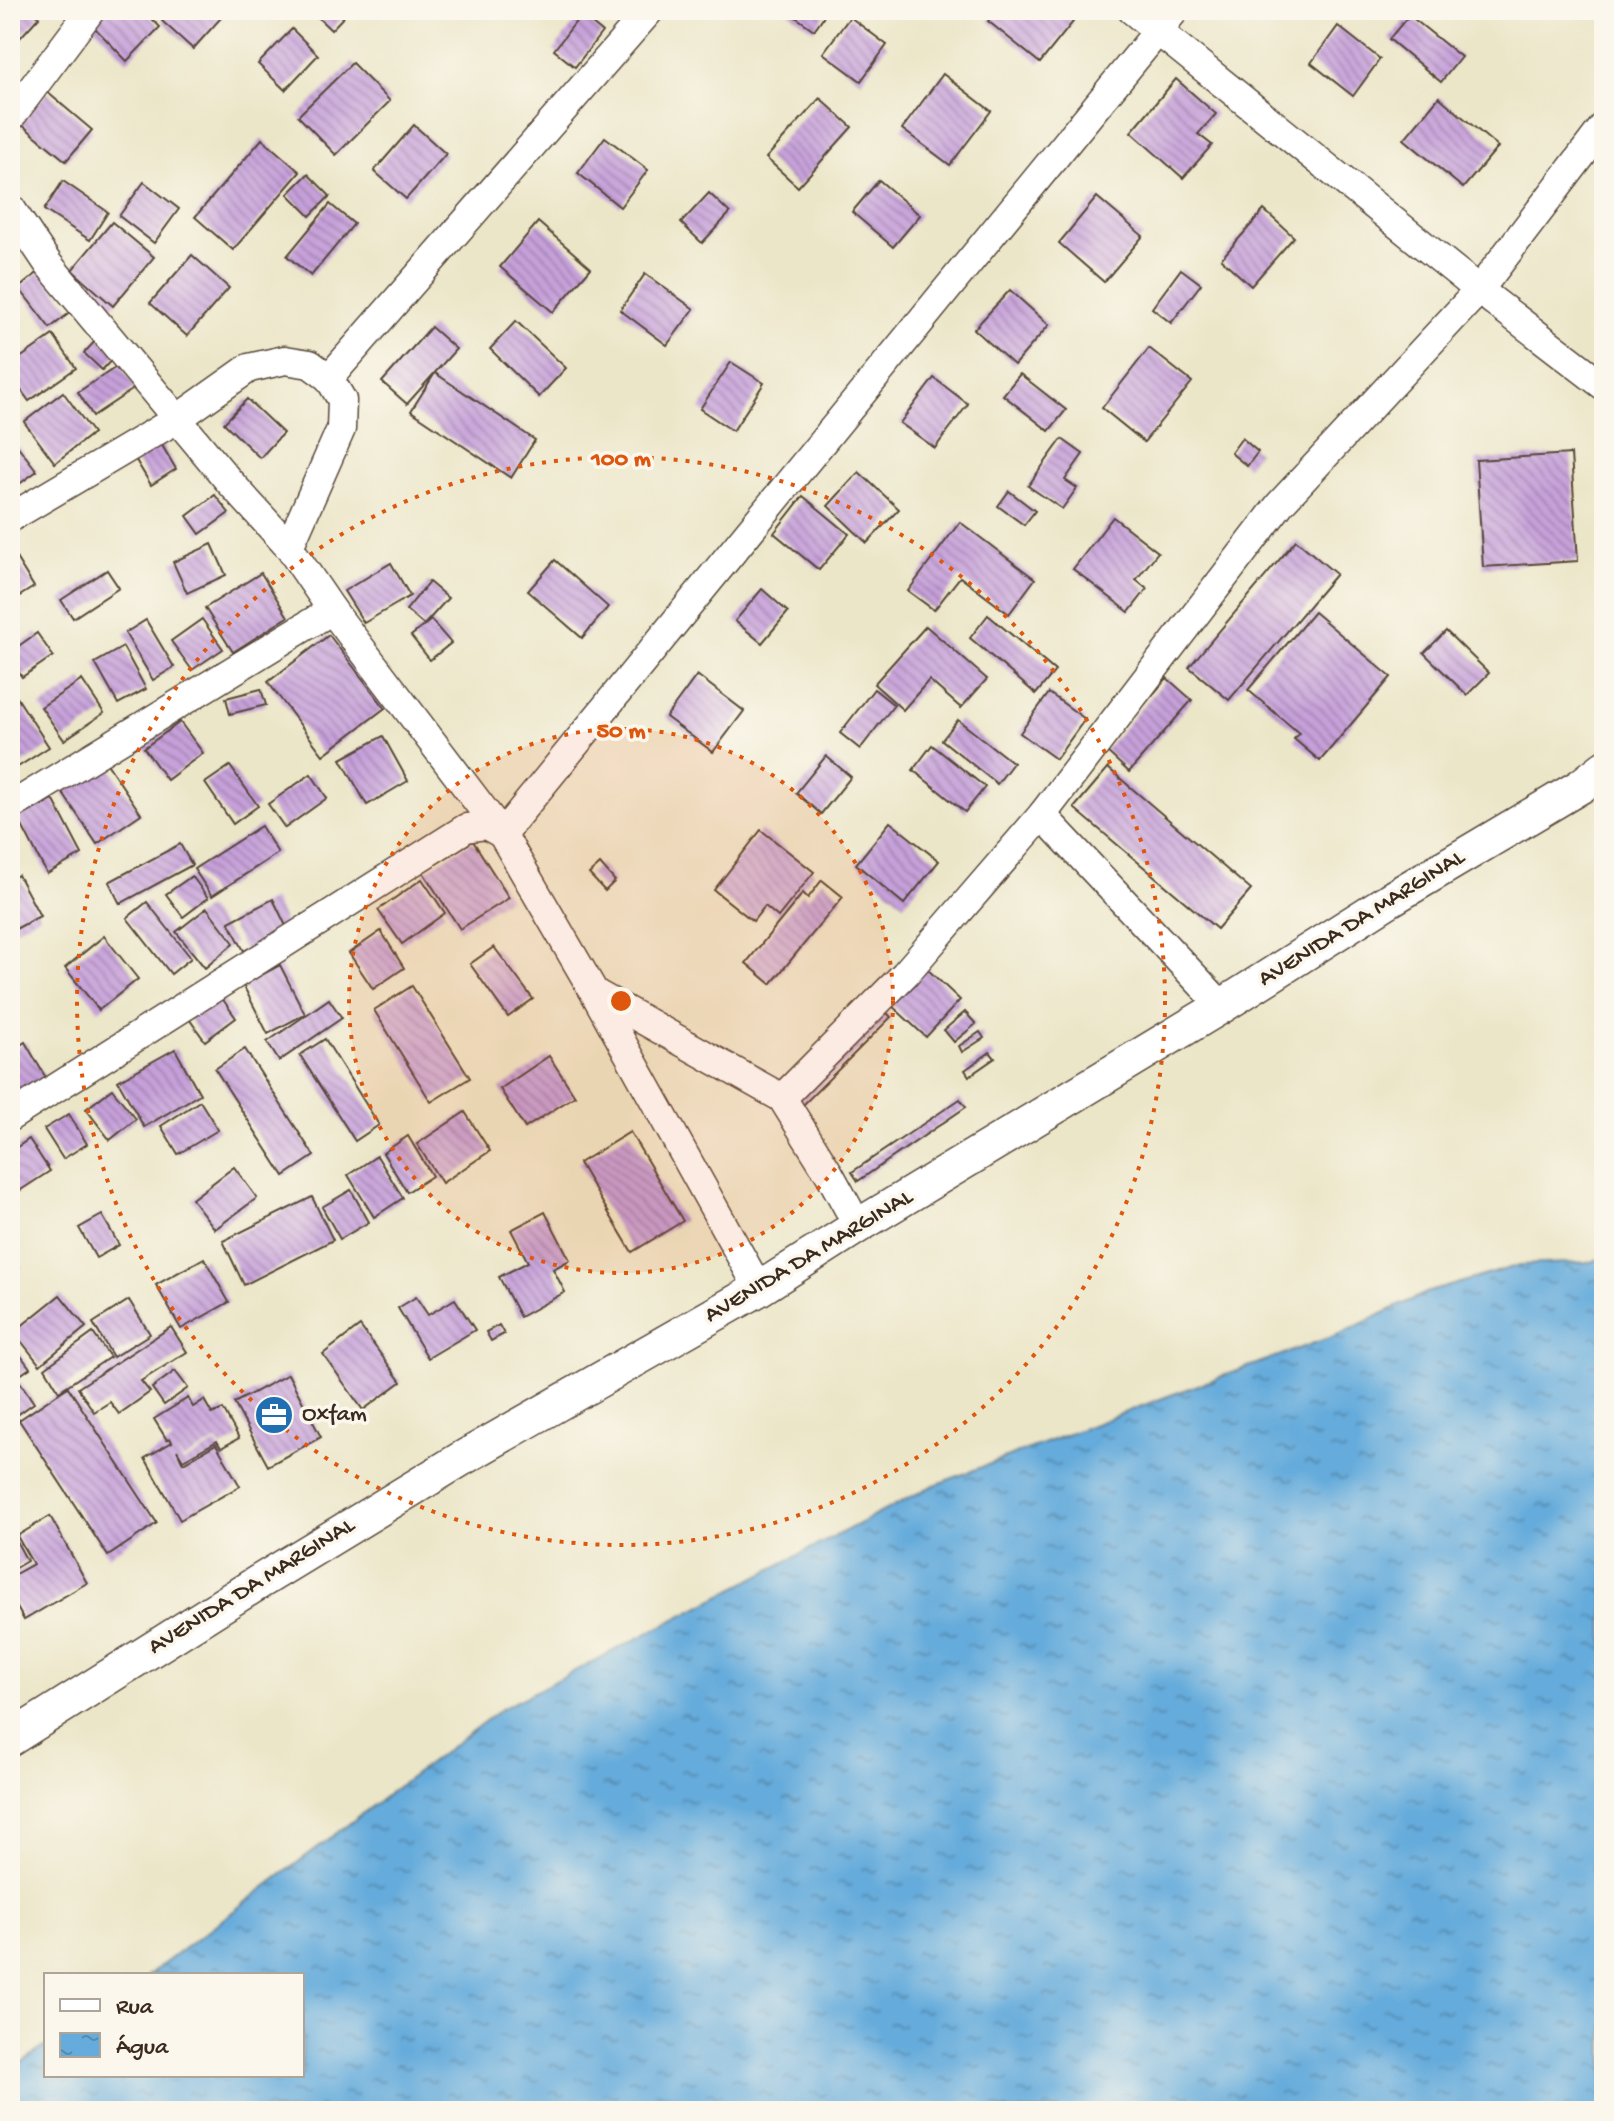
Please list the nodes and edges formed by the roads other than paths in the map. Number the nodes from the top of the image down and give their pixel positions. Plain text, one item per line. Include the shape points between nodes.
1 (91, 10) edge
2 (650, 10) edge
3 (1132, 10) edge
4 (1166, 21) edge
5 (10, 118) edge
6 (1604, 126) edge
7 (10, 207) edge
8 (1479, 290) junction
9 (329, 378) junction
10 (1604, 386) edge
11 (177, 419) junction
12 (10, 518) edge
13 (289, 547) junction
14 (332, 610) junction
15 (1604, 768) edge
16 (10, 807) edge
17 (1042, 815) junction
18 (502, 834) junction
19 (594, 992) junction
20 (1222, 1006) junction
21 (782, 1098) junction
22 (10, 1117) edge
23 (858, 1226) junction
24 (759, 1289) junction
25 (10, 1739) edge

1 - 5 street
2 - 9 street
3 - 4 street
4 - 8 street
4 - 18 street
6 - 8 street
7 - 11 street via 49,265
8 - 10 street
8 - 17 street via 1280,504
9 - 11 street via 310,364 285,360 249,368
9 - 13 street via 342,400 341,429
11 - 12 street
11 - 13 street
13 - 14 street
14 - 16 street
14 - 18 street
15 - 20 street, AVENIDA DA MARGINAL
17 - 20 street
17 - 21 street via 905,974
18 - 19 street
18 - 22 street via 486,825 466,828
19 - 21 street
19 - 24 street
20 - 23 street, AVENIDA DA MARGINAL
21 - 23 street
23 - 24 street, AVENIDA DA MARGINAL
24 - 25 street, AVENIDA DA MARGINAL via 461,1459

